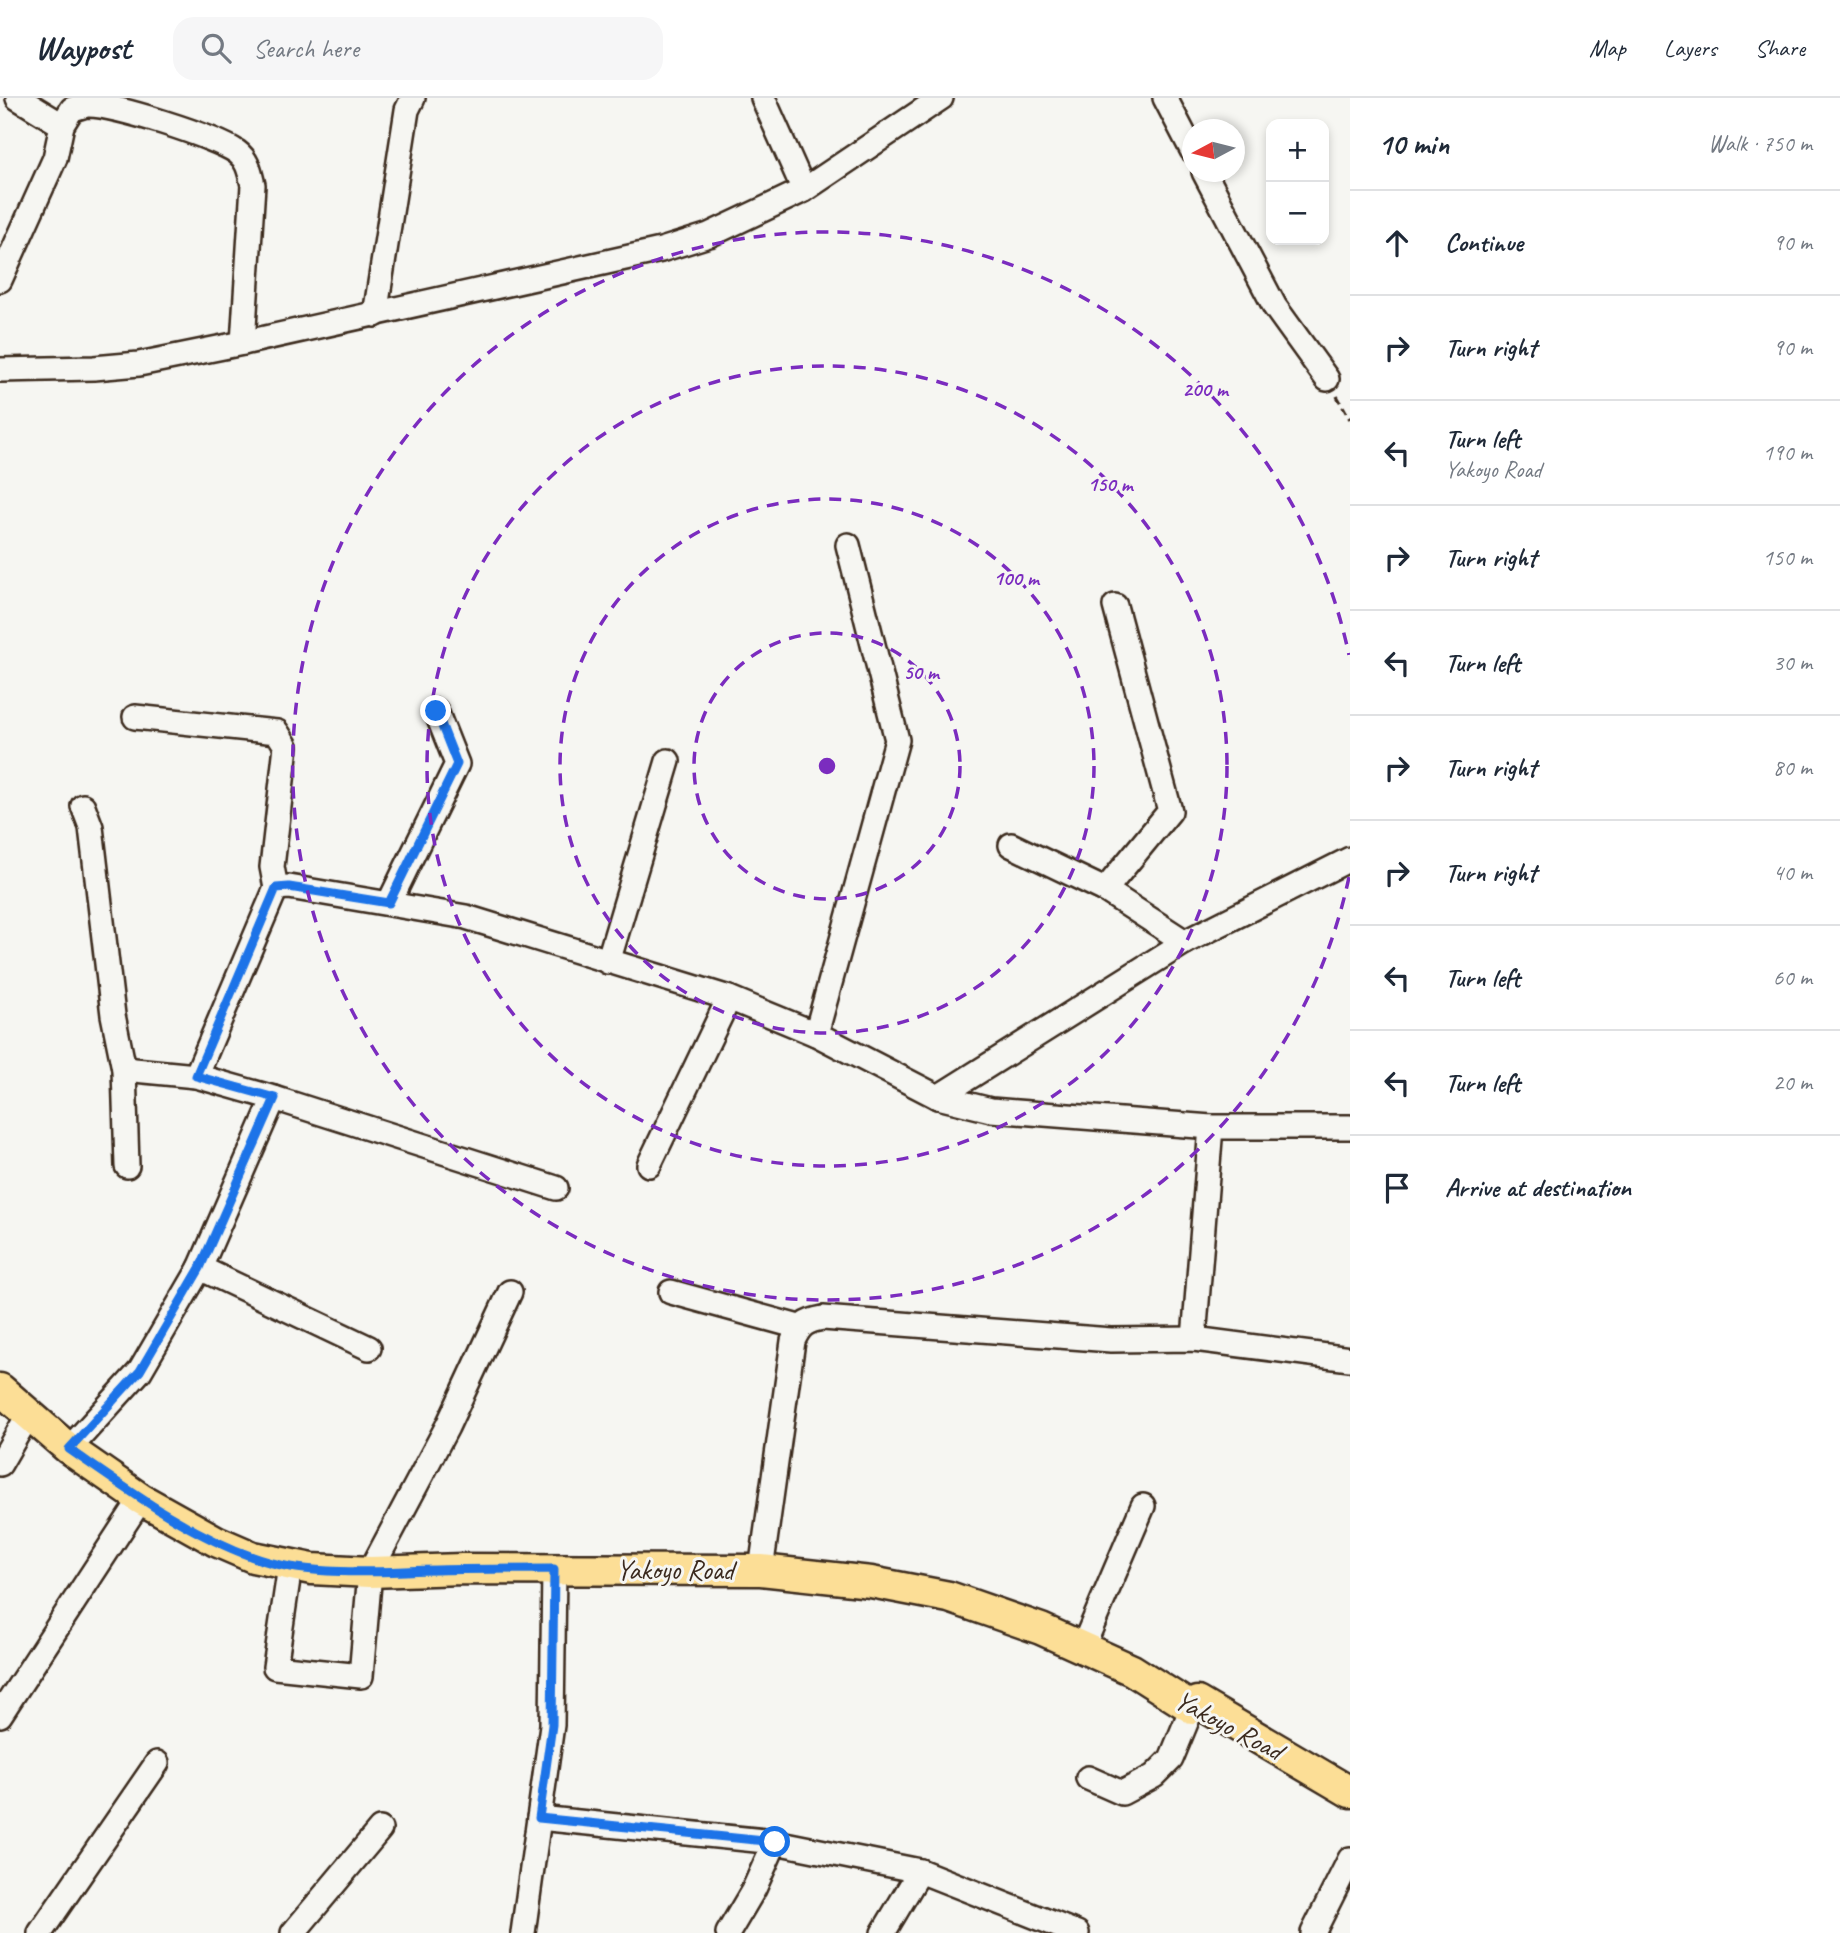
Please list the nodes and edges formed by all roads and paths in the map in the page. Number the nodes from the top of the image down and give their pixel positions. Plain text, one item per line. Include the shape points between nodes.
1 (18, 98) edge
2 (413, 98) edge
3 (762, 98) edge
4 (941, 98) edge
5 (1165, 98) edge
6 (62, 125) junction
7 (1182, 131) edge
8 (1209, 182) edge
9 (804, 190) junction
10 (0, 280) edge
11 (375, 314) junction
12 (243, 344) junction
13 (0, 370) edge
14 (1327, 379) joint
15 (1350, 419) edge
16 (848, 545) dead end
17 (1115, 606) dead end
18 (436, 711) dead end
19 (135, 717) dead end
20 (668, 761) dead end
21 (83, 806) dead end
22 (1011, 845) dead end
23 (1350, 859) edge
24 (276, 888) junction
25 (1105, 890) junction
26 (389, 903) junction
27 (1185, 942) junction
28 (608, 962) junction
29 (729, 998) junction
30 (817, 1034) junction
31 (124, 1069) junction
32 (196, 1076) junction
33 (938, 1097) junction
34 (275, 1098) junction
35 (1211, 1127) junction
36 (1350, 1127) edge
37 (649, 1165) dead end
38 (127, 1166) dead end
39 (556, 1188) dead end
40 (200, 1268) junction
41 (510, 1292) dead end
42 (671, 1292) dead end
43 (799, 1327) junction
44 (1194, 1339) junction
45 (369, 1348) dead end
46 (1350, 1359) edge
47 (0, 1389) edge
48 (29, 1414) junction
49 (69, 1449) junction
50 (0, 1464) edge
51 (141, 1499) junction
52 (1143, 1506) dead end
53 (290, 1566) junction
54 (554, 1569) junction
55 (761, 1570) junction
56 (370, 1572) junction
57 (1082, 1649) junction
58 (1192, 1708) junction
59 (0, 1715) edge
60 (157, 1763) dead end
61 (1088, 1778) dead end
62 (1350, 1792) edge
63 (539, 1818) junction
64 (380, 1829) dead end
65 (775, 1842) junction
66 (1350, 1859) edge
67 (920, 1871) junction
68 (40, 1933) edge
69 (292, 1933) edge
70 (523, 1933) edge
71 (728, 1933) edge
72 (883, 1933) edge
73 (1077, 1933) edge
74 (1313, 1933) edge

1 - 6 street
2 - 11 street via 407,110
3 - 9 street
4 - 9 street
5 - 7 street
6 - 10 street via 55,158
6 - 12 street via 72,109 88,105 115,109 214,139 239,153 253,185
8 - 14 street via 1275,306
9 - 11 street via 709,235 661,250
11 - 12 street
12 - 13 street via 139,364
14 - 15 path
16 - 30 street via 897,740
17 - 25 street via 1170,811
18 - 26 street via 457,764
19 - 24 street via 278,732 286,746 272,867
20 - 28 street
21 - 31 street via 91,827 113,1015
22 - 25 street
23 - 27 street
24 - 26 street
24 - 32 street
25 - 27 street
26 - 28 street via 466,917
27 - 33 street
28 - 29 street
29 - 30 street
29 - 37 street
30 - 33 street
31 - 32 street
31 - 38 street
32 - 34 street
33 - 35 street via 991,1110
34 - 39 street
34 - 40 street
35 - 36 street
35 - 44 street
40 - 45 street
40 - 49 street via 140,1371
41 - 56 street via 447,1427
42 - 43 street
43 - 44 street via 823,1318 1111,1340
43 - 55 street via 793,1341
44 - 46 street
47 - 48 main road, Yakoyo Road
48 - 49 main road, Yakoyo Road
48 - 50 street
49 - 51 main road, Yakoyo Road
51 - 53 main road, Yakoyo Road via 216,1541
51 - 59 street
52 - 57 street
53 - 56 main road, Yakoyo Road
53 - 56 street via 275,1667 361,1676
54 - 55 main road, Yakoyo Road
54 - 56 main road, Yakoyo Road
54 - 63 street via 552,1725
55 - 57 main road, Yakoyo Road via 872,1582 949,1597 1041,1629
57 - 58 main road, Yakoyo Road via 1132,1670
58 - 61 street via 1171,1759 1154,1776 1122,1793
58 - 62 main road, Yakoyo Road via 1197,1702
60 - 68 street
63 - 65 street
63 - 70 street
64 - 69 street
65 - 67 street
65 - 71 street
66 - 74 street
67 - 72 street
67 - 73 street

